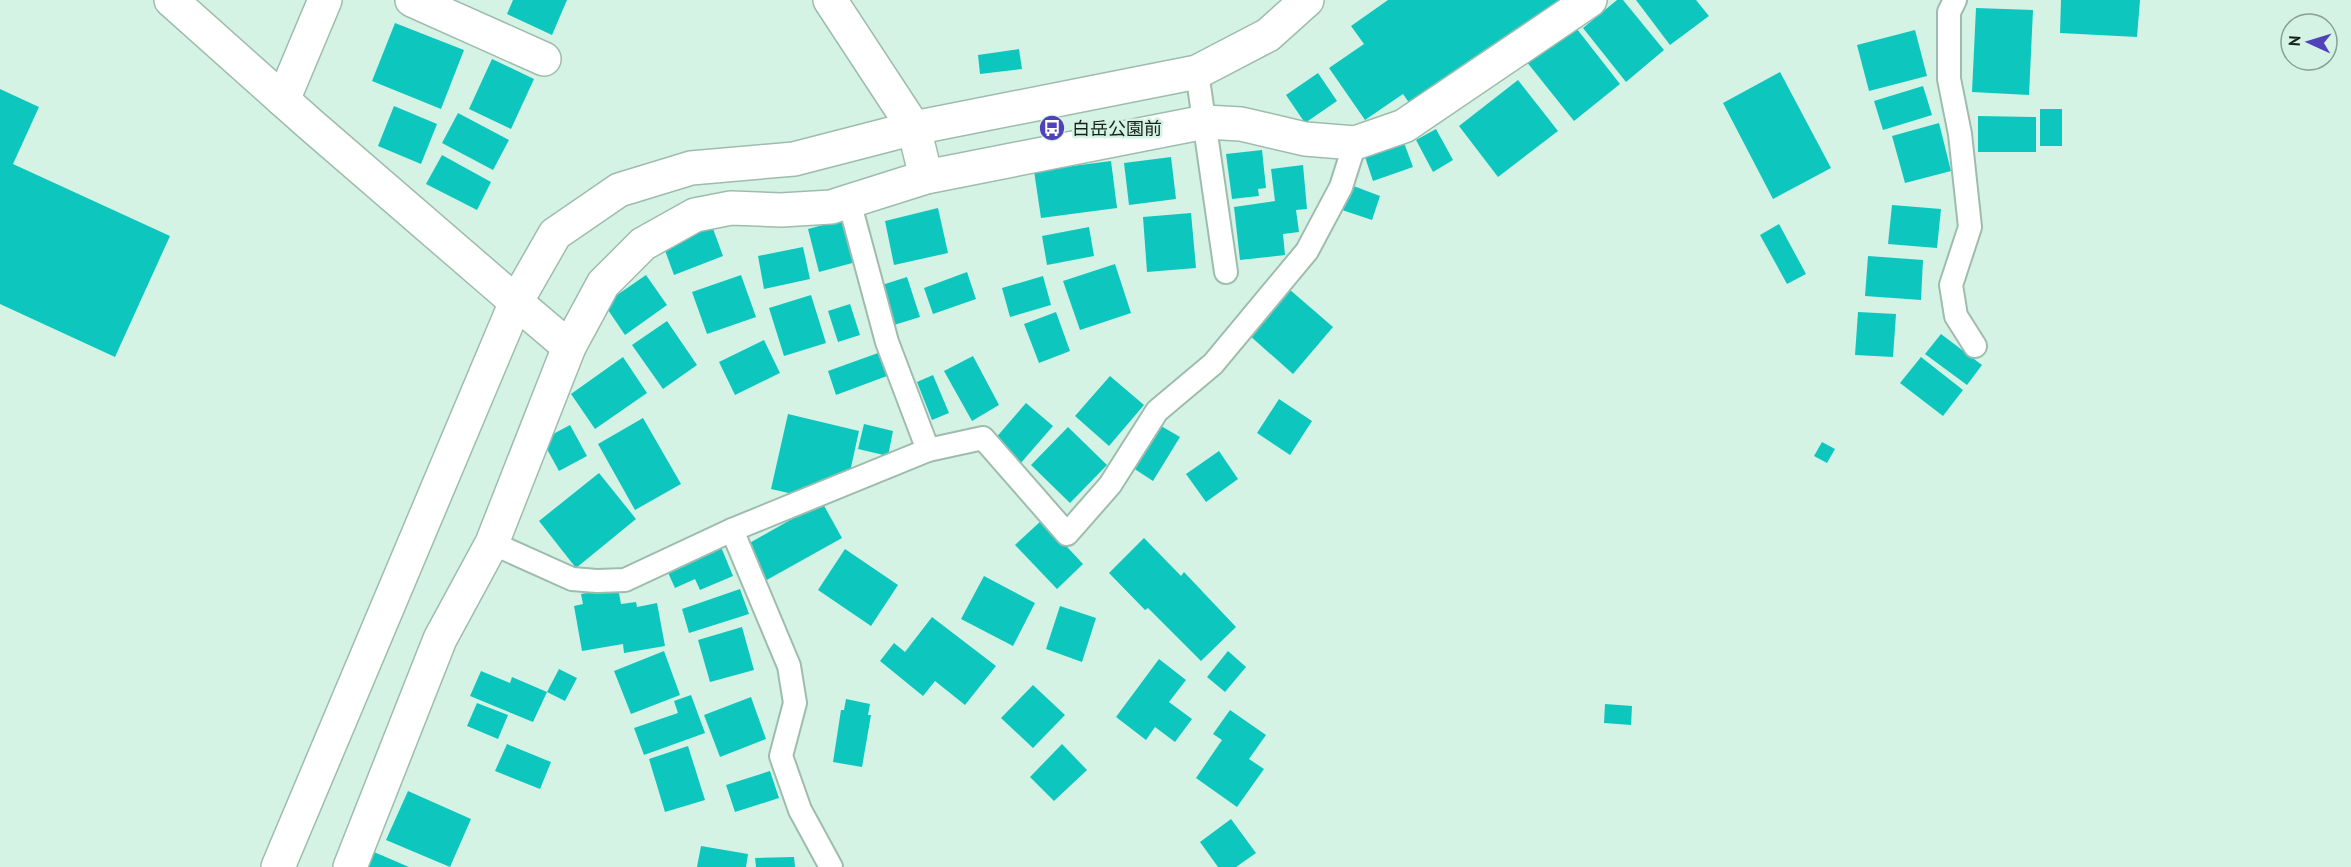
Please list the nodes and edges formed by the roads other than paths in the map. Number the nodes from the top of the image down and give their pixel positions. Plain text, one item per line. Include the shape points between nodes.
1 (171, 0) edge
2 (325, 0) edge
3 (412, 0) edge
4 (830, 0) edge
5 (1307, 0) edge
6 (1590, 0) edge
7 (1955, 0) edge
8 (544, 59) dead end
9 (1197, 72) junction
10 (283, 100) junction
11 (1205, 122) junction
12 (1355, 143) junction
13 (921, 156) junction
14 (849, 201) junction
15 (1226, 272) dead end
16 (516, 302) junction
17 (569, 346) junction
18 (1975, 346) dead end
19 (928, 450) junction
20 (732, 530) junction
21 (492, 543) junction
22 (278, 867) edge
23 (350, 867) edge
24 (831, 867) edge

1 - 10 street
2 - 10 street
3 - 8 street
4 - 13 street
5 - 9 street via 1268,35
6 - 12 street via 1404,126
7 - 18 lane via 1949,12 1948,79 1960,134 1971,228 1951,285 1956,316
9 - 11 lane
9 - 13 street
10 - 16 street
11 - 12 street via 1241,124 1305,139
11 - 13 street
11 - 15 lane
12 - 19 lane via 1341,187 1307,251 1213,364 1157,411 1110,485 1067,534 983,438
13 - 14 street
13 - 16 street via 794,159 691,168 619,190 555,234
14 - 17 street via 831,207 731,208 695,215 642,244 603,284
14 - 19 lane via 887,342
16 - 17 street
16 - 22 street
17 - 21 street
19 - 20 lane
20 - 21 lane via 625,579 597,581 572,579
20 - 24 lane via 789,666 795,703 781,756 800,810
21 - 23 street via 440,639

